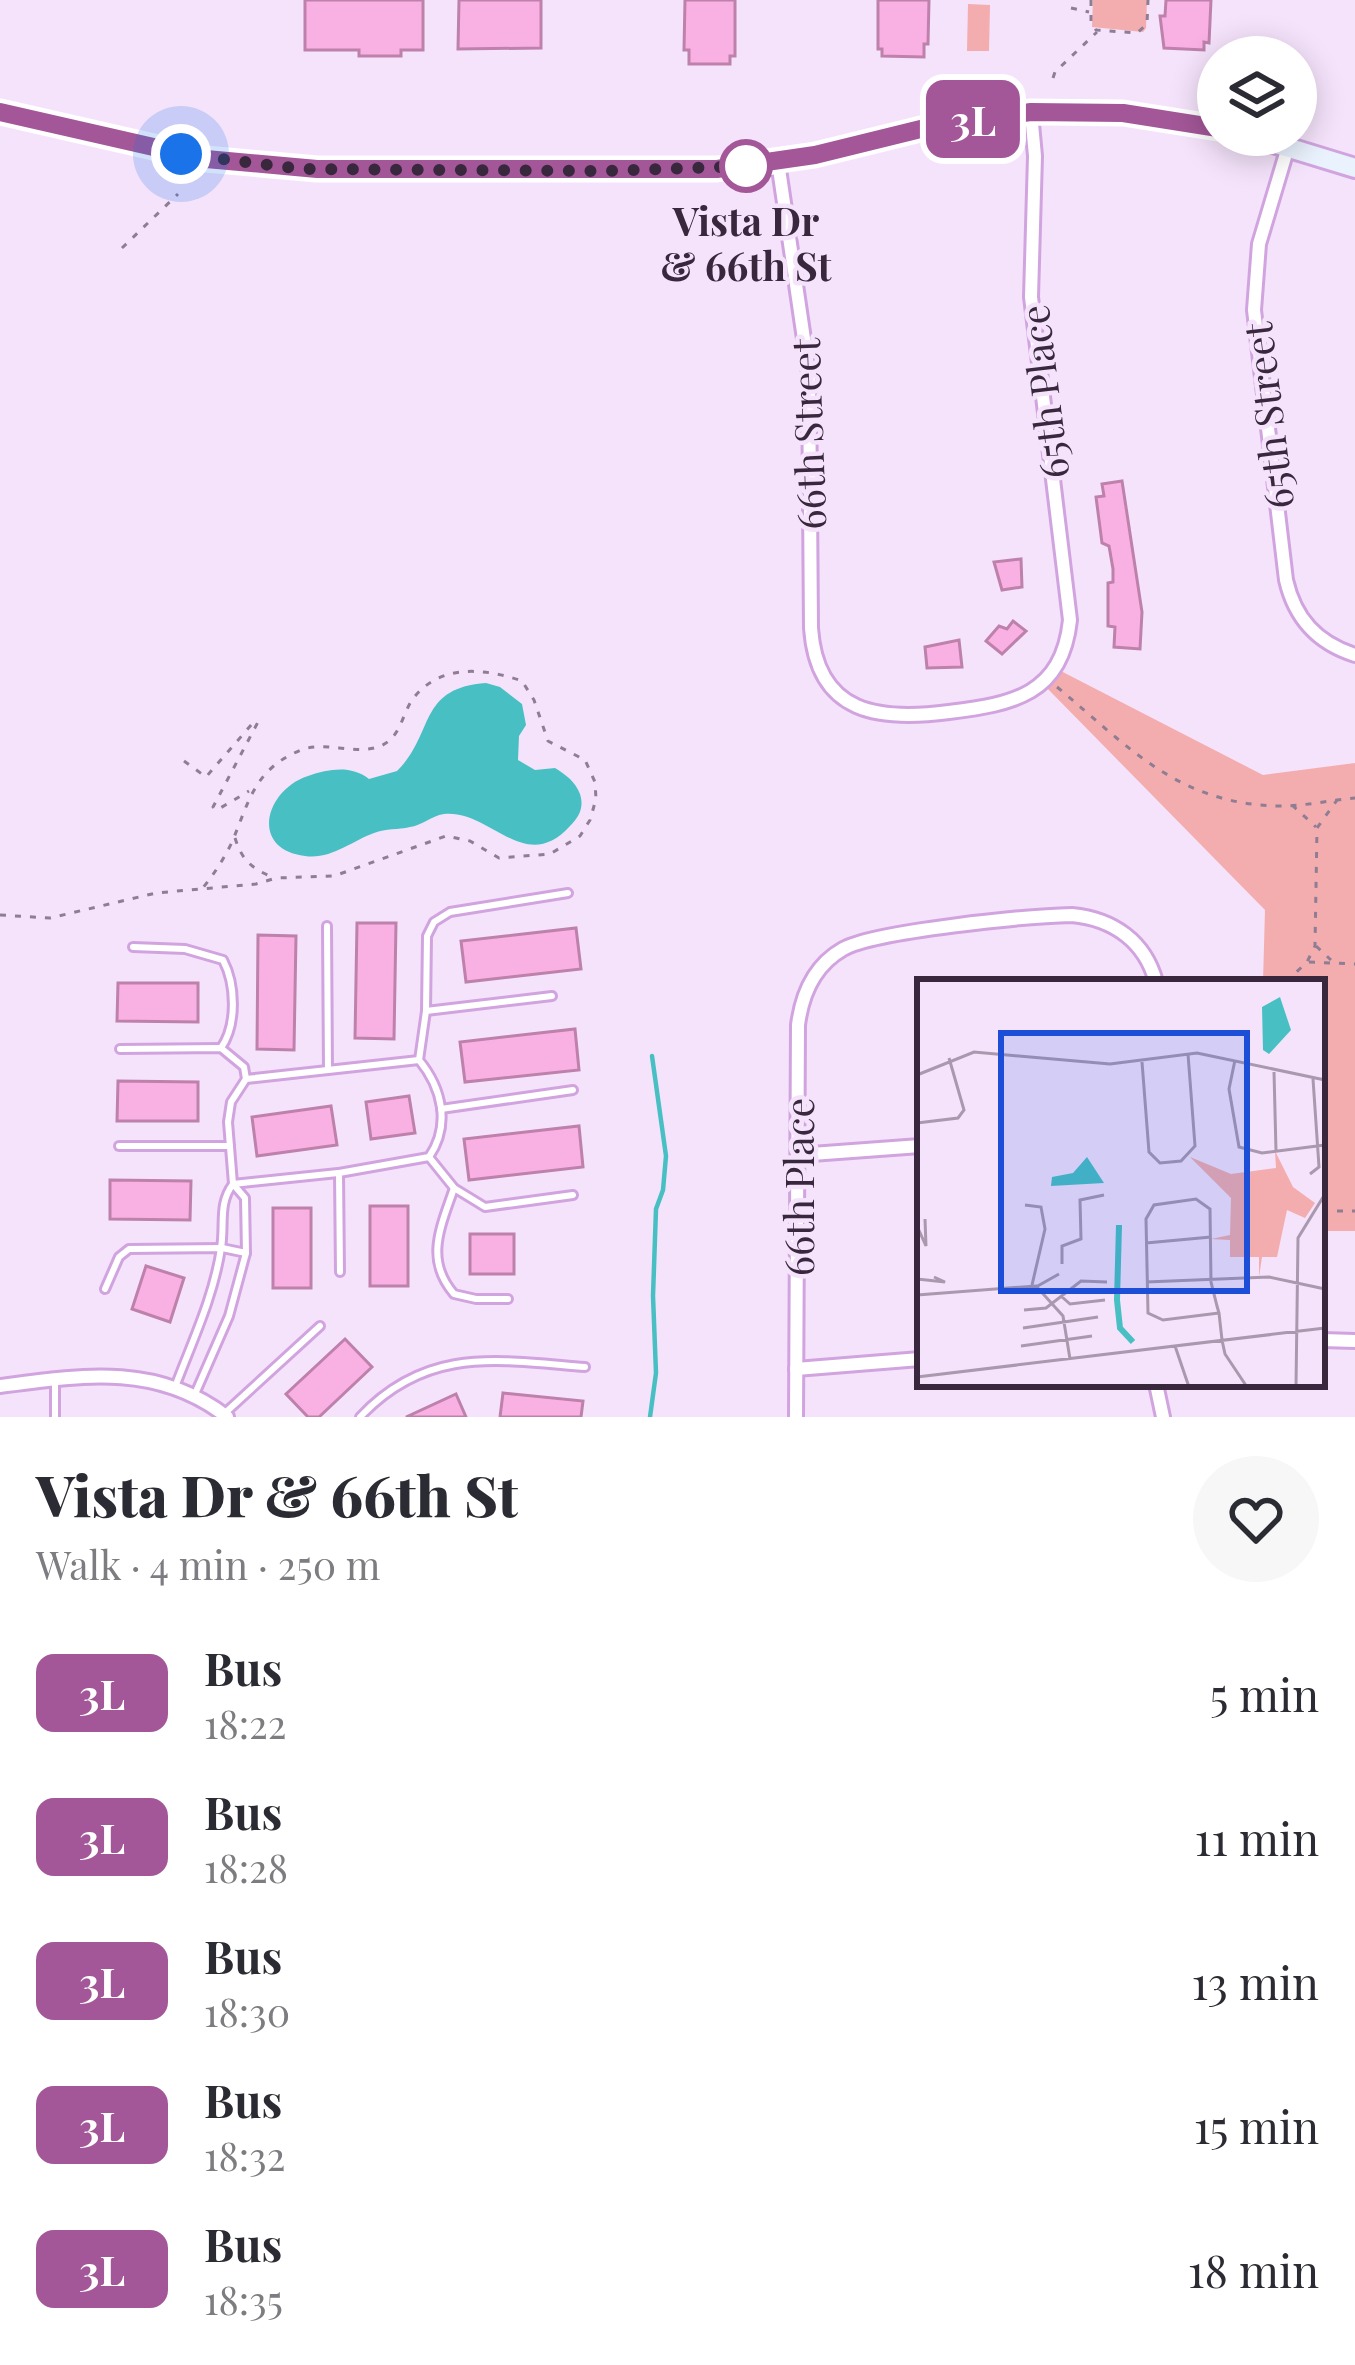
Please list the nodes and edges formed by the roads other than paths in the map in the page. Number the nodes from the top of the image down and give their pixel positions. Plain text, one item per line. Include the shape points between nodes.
1 (0, 112) edge
2 (1031, 112) junction
3 (1197, 125) edge
4 (1285, 156) edge
5 (1317, 156) edge
6 (778, 162) junction
7 (1355, 168) edge
8 (1355, 655) edge
9 (845, 698) joint
10 (568, 893) dead end
11 (327, 926) dead end
12 (133, 947) dead end
13 (1155, 979) edge
14 (552, 996) dead end
15 (426, 1012) junction
16 (120, 1048) dead end
17 (221, 1048) junction
18 (418, 1060) junction
19 (328, 1070) junction
20 (246, 1079) junction
21 (573, 1090) dead end
22 (441, 1109) junction
23 (118, 1146) dead end
24 (230, 1146) junction
25 (917, 1146) edge
26 (798, 1155) junction
27 (429, 1157) junction
28 (339, 1173) junction
29 (233, 1184) junction
30 (454, 1187) junction
31 (573, 1196) dead end
32 (221, 1248) junction
33 (246, 1253) junction
34 (340, 1272) dead end
35 (105, 1289) dead end
36 (508, 1299) dead end
37 (320, 1327) dead end
38 (1325, 1340) edge
39 (1355, 1341) edge
40 (917, 1360) edge
41 (585, 1367) dead end
42 (796, 1369) junction
43 (55, 1379) junction
44 (0, 1386) edge
45 (175, 1387) junction
46 (1157, 1387) edge
47 (195, 1394) junction
48 (221, 1414) edge
49 (55, 1417) edge
50 (361, 1417) edge
51 (796, 1417) edge
52 (1163, 1417) edge

1 - 6 street via 255,166 603,171
2 - 3 street via 1123,113
2 - 6 street
2 - 9 street, 65th Place via 1031,297 1068,638 1051,673 1010,703 911,717 874,714
4 - 8 street, 65th Street via 1259,244 1254,310 1286,580 1308,628
5 - 7 street
6 - 9 street, 66th Street via 809,374 812,636 821,670
10 - 15 lane via 450,912 434,922
11 - 19 lane
12 - 17 lane via 223,960 231,1033
13 - 26 street, 66th Place via 1120,929 1087,916 860,941 825,964 800,1009
14 - 15 lane
15 - 18 lane
16 - 17 lane
17 - 20 lane
18 - 19 lane
18 - 22 lane via 436,1082
19 - 20 lane
20 - 24 lane via 231,1102
21 - 22 lane
22 - 27 lane
23 - 24 lane
24 - 29 lane
25 - 26 street
26 - 42 street, 66th Place
27 - 28 lane
27 - 30 lane
28 - 29 lane
28 - 34 lane
29 - 32 lane via 223,1197
29 - 33 lane via 245,1198
30 - 31 lane via 484,1208
30 - 36 lane via 437,1269 454,1294
32 - 33 lane
32 - 35 lane via 129,1249
32 - 45 lane
33 - 47 lane
37 - 48 lane
38 - 39 street
40 - 42 street
41 - 50 lane via 477,1359 442,1365 406,1380
42 - 51 street, 66th Place
43 - 44 street
43 - 45 street via 112,1375
43 - 49 lane
45 - 47 street
46 - 52 street
47 - 48 street

